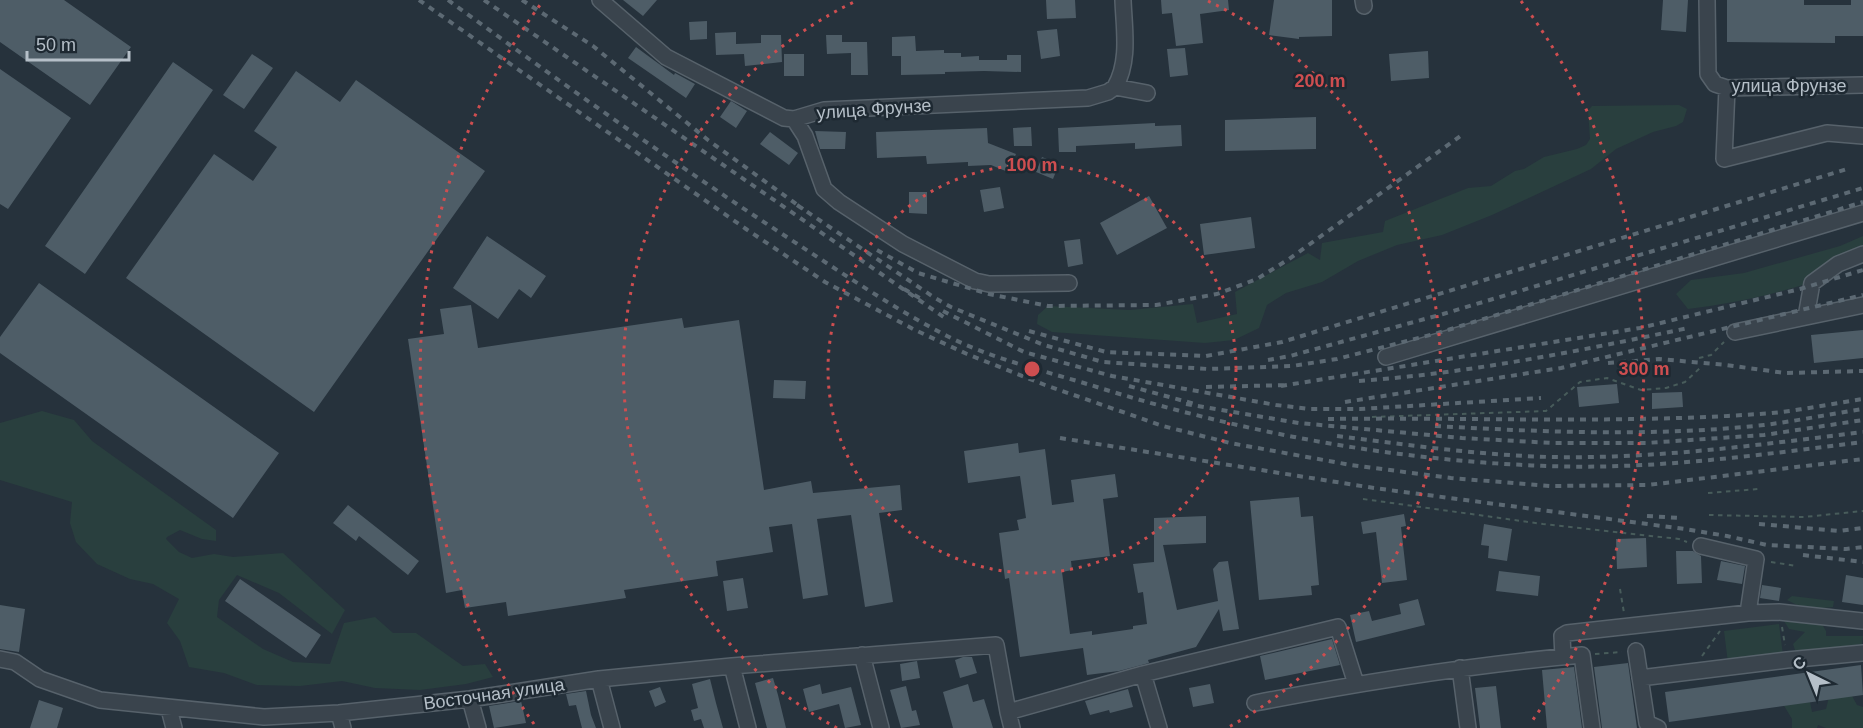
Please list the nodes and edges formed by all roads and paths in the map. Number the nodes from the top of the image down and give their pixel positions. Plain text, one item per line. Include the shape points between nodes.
1 (600, 0) edge
2 (1123, 0) edge
3 (1707, 0) edge
4 (1863, 85) edge
5 (1721, 86) junction
6 (1115, 87) junction
7 (1147, 93) dead end
8 (794, 119) junction
9 (1863, 136) edge
10 (1863, 213) edge
11 (1863, 254) edge
12 (1069, 283) dead end
13 (1863, 305) edge
14 (1806, 317) junction
15 (1735, 332) joint
16 (1386, 357) dead end
17 (1700, 358) dead end
18 (1700, 368) dead end
19 (1372, 417) dead end
20 (1758, 489) dead end
21 (1707, 493) dead end
22 (1363, 500) dead end
23 (1863, 511) edge
24 (1709, 515) dead end
25 (1701, 546) joint
26 (1756, 559) junction
27 (1797, 566) dead end
28 (1779, 612) junction
29 (1748, 613) junction
30 (1863, 621) edge
31 (1720, 631) dead end
32 (1636, 651) joint
33 (1863, 653) edge
34 (862, 655) junction
35 (1582, 655) junction
36 (1563, 657) junction
37 (0, 659) edge
38 (1787, 660) junction
39 (732, 666) junction
40 (1460, 668) junction
41 (1692, 671) junction
42 (1143, 674) junction
43 (1640, 678) junction
44 (599, 680) junction
45 (1356, 684) junction
46 (470, 699) junction
47 (1255, 703) dead end
48 (169, 709) junction
49 (1008, 712) junction
50 (341, 721) edge
51 (174, 728) edge
52 (478, 728) edge
53 (612, 728) edge
54 (748, 728) edge
55 (881, 728) edge
56 (1012, 728) edge
57 (1159, 728) edge
58 (1468, 728) edge
59 (1592, 728) edge
60 (1658, 728) edge

1 - 8 street, улица Фрунзе via 666,57 775,114
2 - 6 street via 1124,69
3 - 5 street via 1708,74
4 - 5 street, улица Фрунзе
5 - 9 street via 1724,159 1827,133
6 - 7 street
6 - 8 street, улица Фрунзе via 1088,98 824,110
8 - 12 street via 805,136 824,189 903,244 975,281
10 - 16 street
11 - 14 street via 1838,264 1812,283
13 - 14 street
14 - 15 street
15 - 17 path via 1711,355
18 - 19 path via 1685,382 1666,388 1641,390 1607,378 1580,381 1546,411
20 - 21 path
22 - 25 path via 1679,539
23 - 24 path via 1804,517
25 - 26 street
26 - 27 path
26 - 29 street
28 - 29 street
28 - 30 street
28 - 38 path
29 - 36 street via 1567,633 1562,636
31 - 41 path
32 - 35 path
32 - 43 street
33 - 38 street
34 - 39 street, Восточная улица
34 - 49 street, Восточная улица via 996,645
34 - 55 street
35 - 36 street
35 - 59 street
36 - 40 street
37 - 48 street, Восточная улица via 15,662 40,679 100,700
38 - 41 street
39 - 44 street, Восточная улица
39 - 54 street
40 - 45 street
40 - 58 street
41 - 43 street
42 - 45 street via 1338,627
42 - 49 street
42 - 57 street
43 - 60 street via 1647,723
44 - 46 street, Восточная улица
44 - 53 street
45 - 47 street
46 - 50 street, Восточная улица
46 - 52 street
48 - 50 street, Восточная улица
48 - 51 street
49 - 56 street

